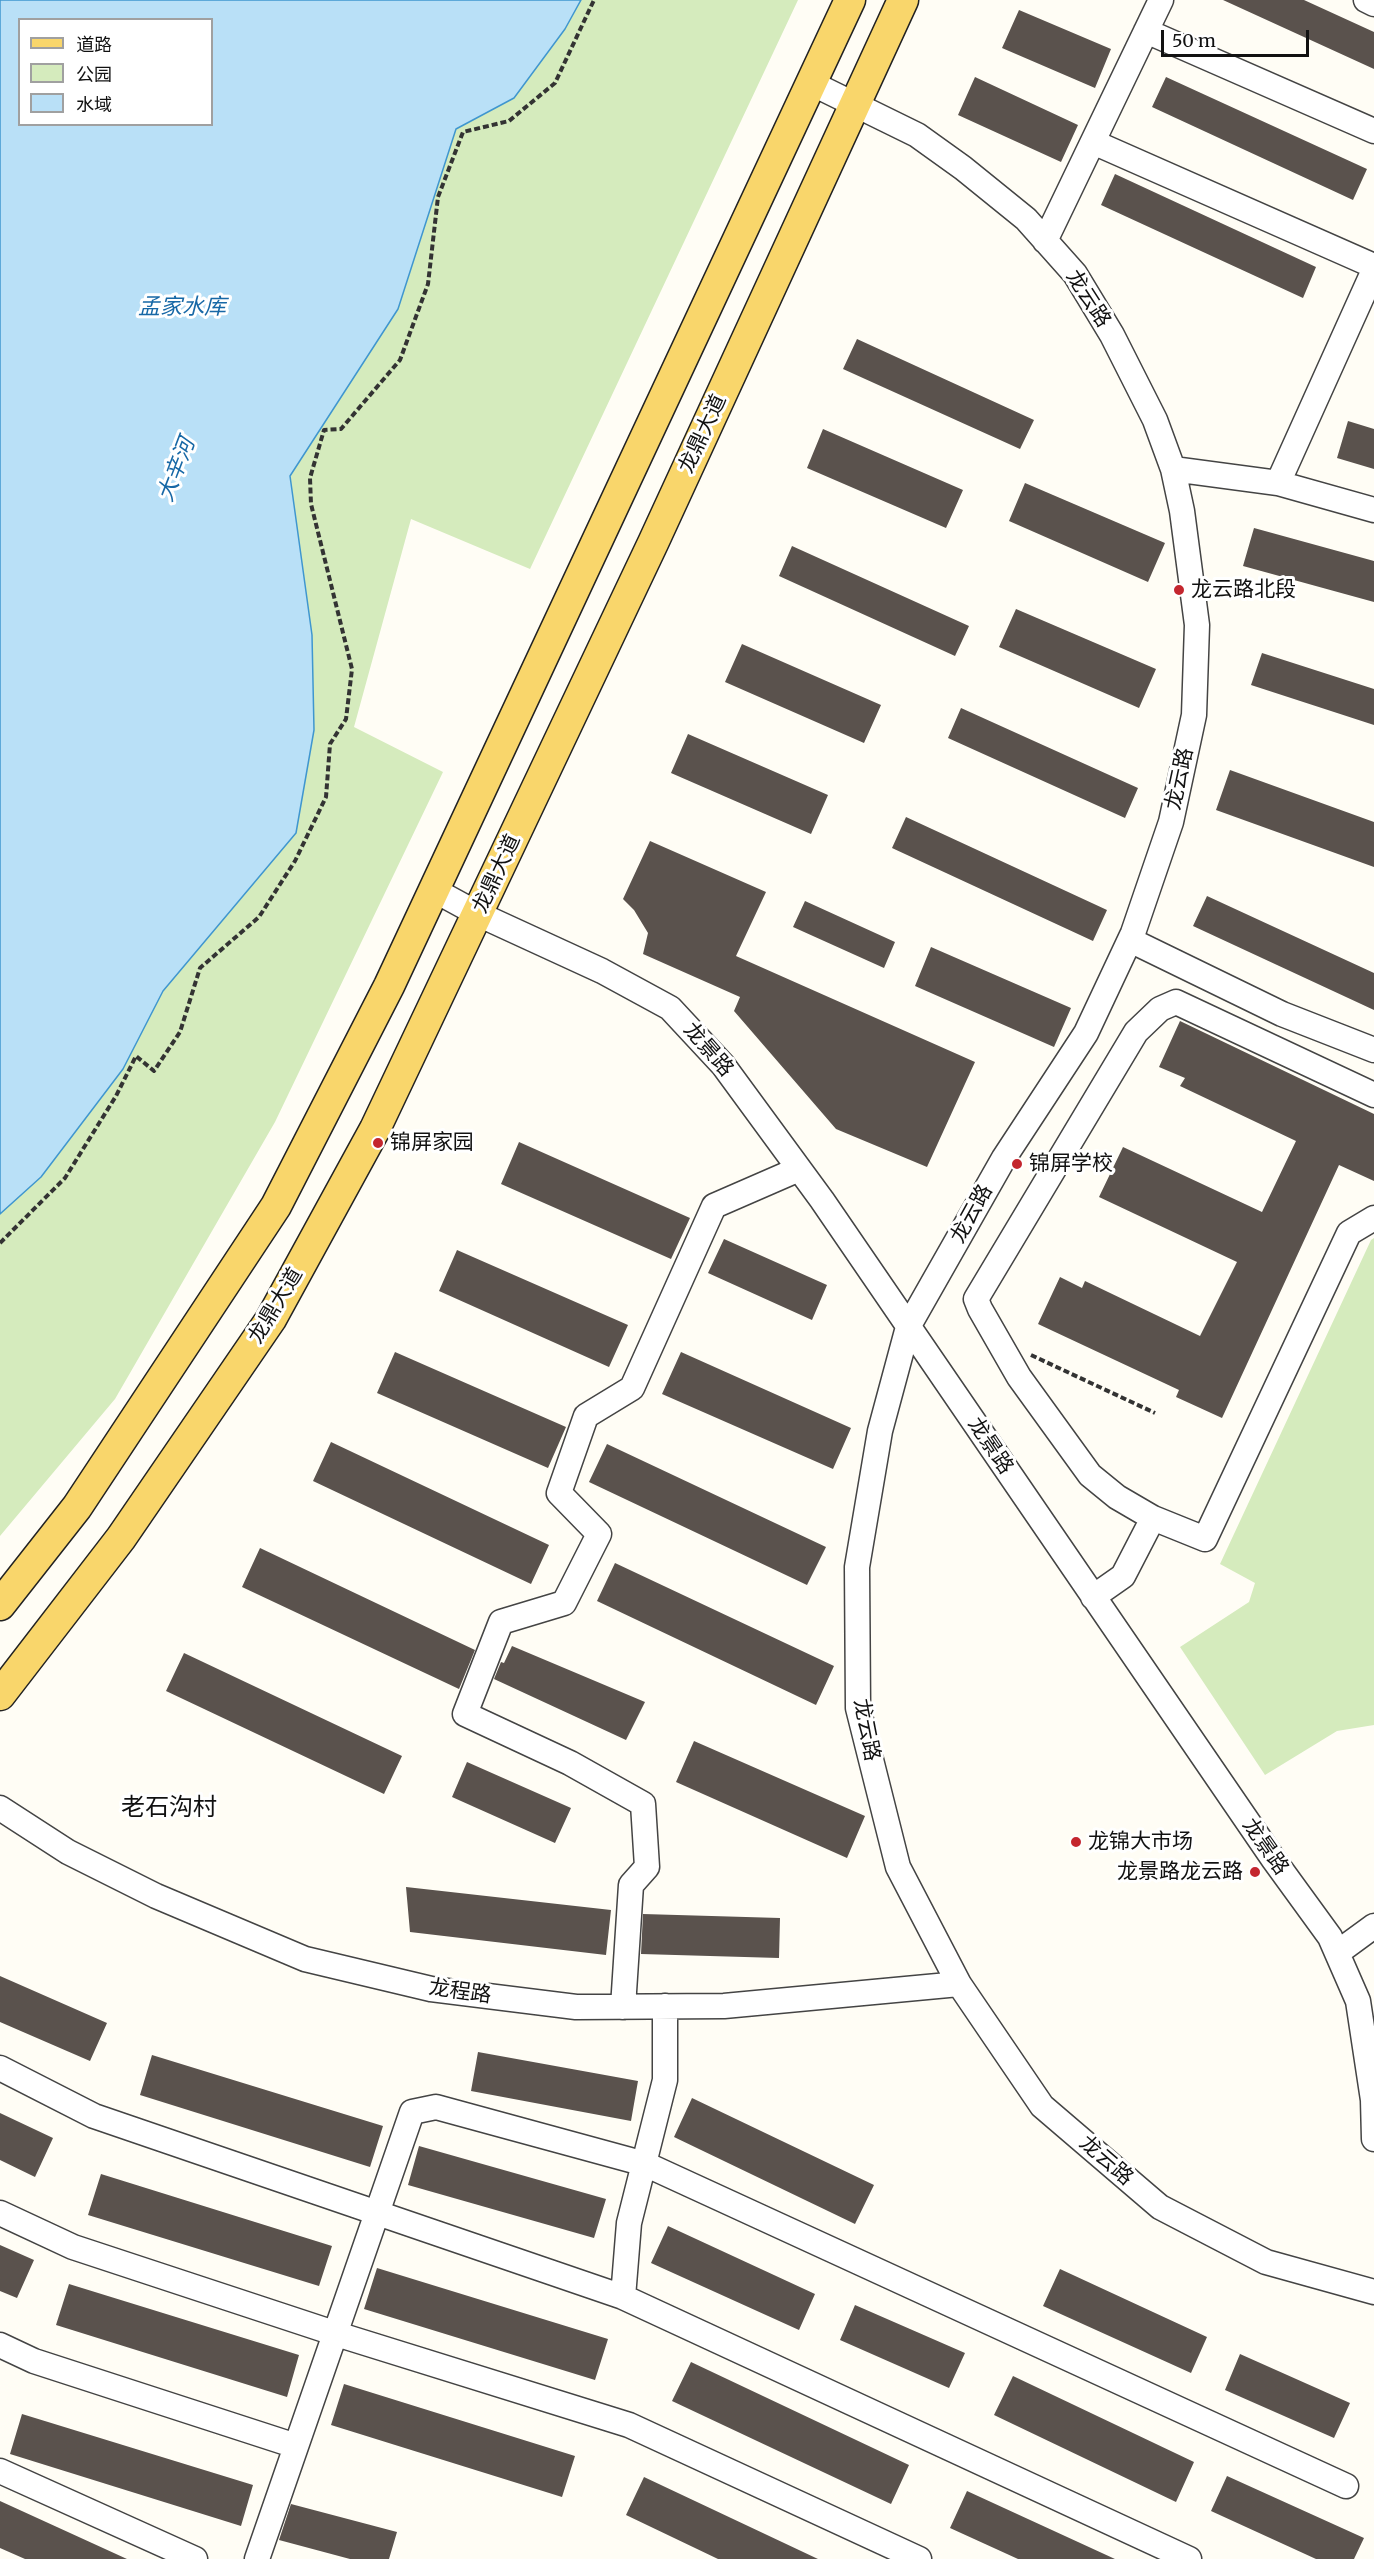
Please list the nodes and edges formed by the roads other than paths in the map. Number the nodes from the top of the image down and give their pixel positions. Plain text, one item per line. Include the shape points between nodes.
1 (850, 0) edge
2 (903, 0) edge
3 (1161, 0) edge
4 (1146, 31) junction
5 (811, 83) junction
6 (856, 104) junction
7 (1374, 131) edge
8 (1093, 142) junction
9 (1045, 241) junction
10 (1374, 268) edge
11 (1173, 469) junction
12 (1278, 483) junction
13 (1374, 510) edge
14 (434, 890) junction
15 (478, 914) junction
16 (1130, 940) junction
17 (1374, 1050) edge
18 (1374, 1095) edge
19 (799, 1169) junction
20 (1374, 1218) edge
21 (908, 1327) junction
22 (1153, 1518) junction
23 (1093, 1597) junction
24 (0, 1605) edge
25 (0, 1695) edge
26 (0, 1808) edge
27 (1374, 1926) edge
28 (1337, 1953) junction
29 (958, 1984) junction
30 (665, 2006) junction
31 (623, 2007) junction
32 (0, 2068) edge
33 (1374, 2139) edge
34 (645, 2164) junction
35 (0, 2213) edge
36 (1374, 2292) edge
37 (623, 2297) junction
38 (0, 2344) edge
39 (296, 2446) junction
40 (0, 2471) edge
41 (1346, 2486) dead end
42 (195, 2559) edge
43 (257, 2559) edge
44 (919, 2559) edge
45 (1190, 2559) edge

1 - 5 main road
2 - 6 main road, 龙鼎大道
3 - 4 street
4 - 7 street
4 - 8 street
5 - 6 street, 龙云路
5 - 14 main road
6 - 9 street, 龙云路 via 917,135 963,168 1026,219
6 - 15 main road, 龙鼎大道
8 - 9 street
8 - 10 street
9 - 11 street, 龙云路 via 1075,274 1112,335 1155,420
10 - 12 street
11 - 12 street
11 - 16 street, 龙云路 via 1197,625 1194,715 1171,822
12 - 13 street
14 - 15 street, 龙景路
14 - 24 main road via 276,1206 78,1507
15 - 19 street, 龙景路 via 602,971 670,1008 723,1065
15 - 25 main road, 龙鼎大道 via 375,1129 271,1318 121,1538
16 - 17 street via 1282,1014
16 - 21 street, 龙云路 via 1086,1033 1004,1158
18 - 22 street via 1176,1002 1160,1009 1136,1032 976,1299 1019,1377 1090,1475
19 - 21 street, 龙景路
19 - 31 street via 714,1206 632,1388 586,1416 559,1492 598,1534 564,1603 501,1623 465,1714 570,1763 643,1804 646,1867 631,1885
20 - 22 street via 1349,1233 1205,1539
21 - 23 street, 龙景路
21 - 29 street, 龙云路 via 880,1431 857,1567 858,1708 898,1867
22 - 23 street via 1123,1576
23 - 28 street, 龙景路 via 1330,1937
26 - 31 street, 龙程路 via 68,1852 156,1896 305,1959 431,1989 576,2007
27 - 28 street
28 - 33 street, 龙景路 via 1358,2001 1373,2100
29 - 30 street, 龙程路 via 724,2006
29 - 36 street, 龙云路 via 1042,2106 1160,2207 1266,2262
30 - 31 street, 龙程路
30 - 34 street via 665,2080
32 - 37 street via 94,2116
34 - 37 street via 629,2223
34 - 39 street via 436,2107 412,2112
34 - 41 street
35 - 44 street via 73,2247 629,2425
37 - 45 street
38 - 39 street via 34,2361
39 - 43 street
40 - 42 street

